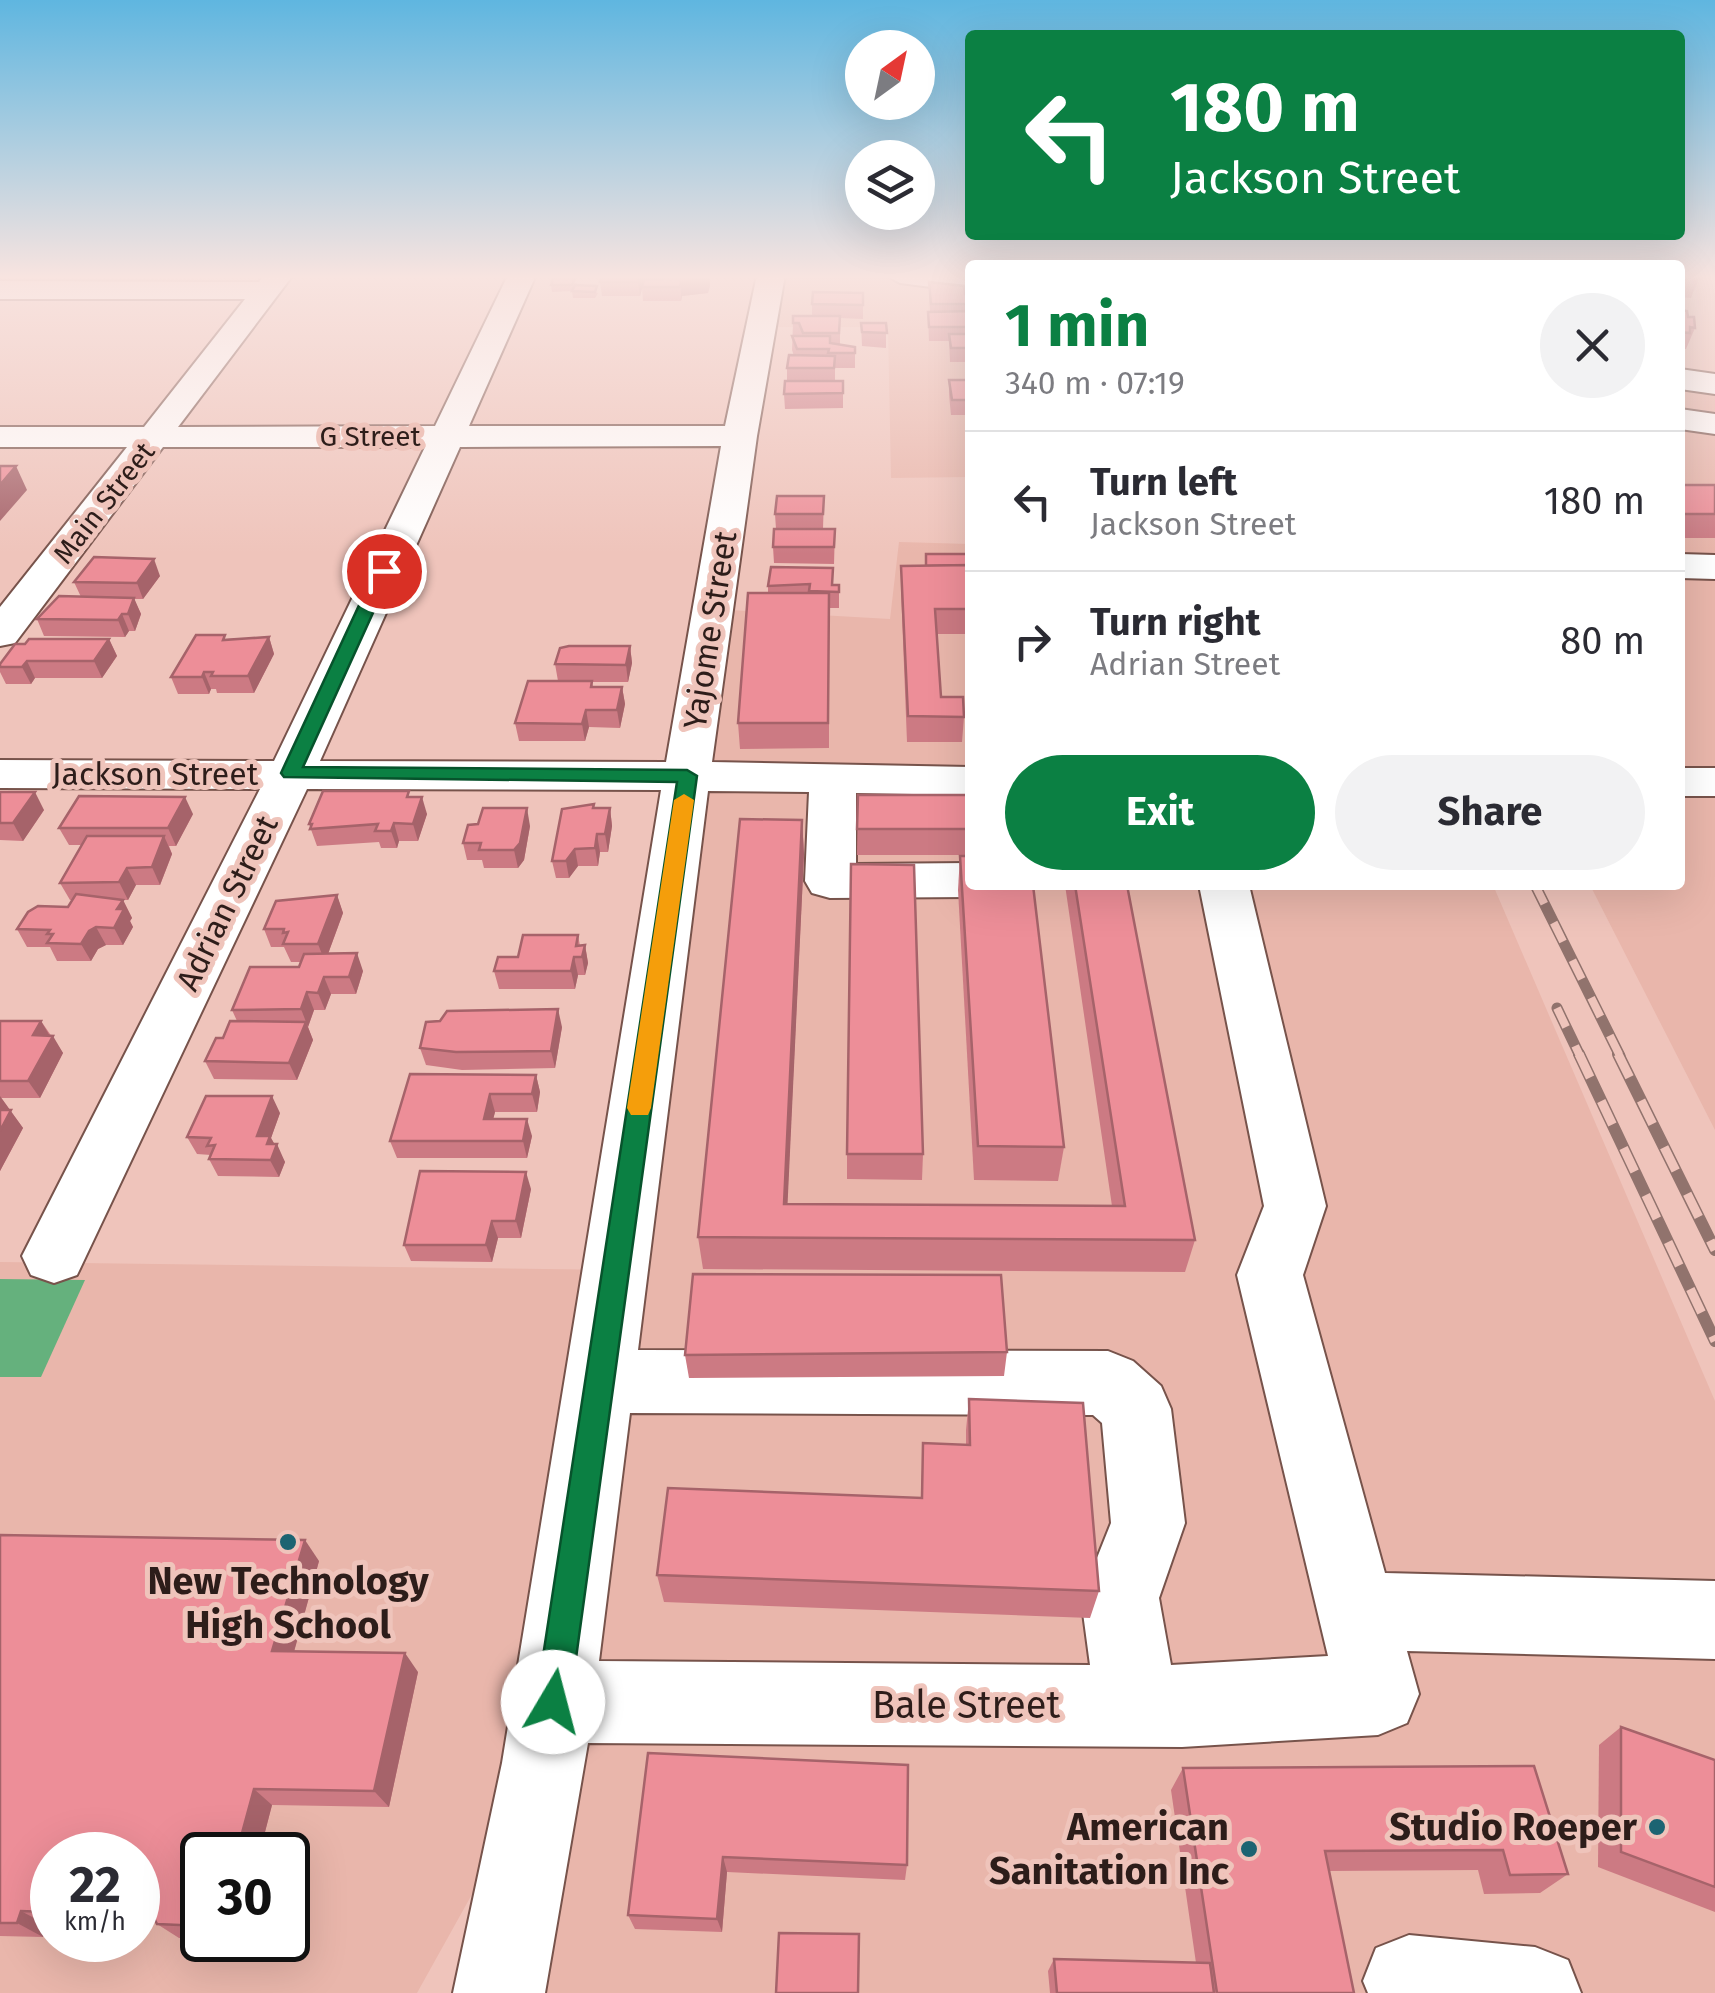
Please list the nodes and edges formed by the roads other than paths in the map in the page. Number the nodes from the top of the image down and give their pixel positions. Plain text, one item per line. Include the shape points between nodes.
1 (208, 368) edge
2 (483, 368) edge
3 (753, 368) edge
4 (1685, 380) edge
5 (1715, 384) edge
6 (1685, 420) edge
7 (1715, 424) edge
8 (445, 436) junction
9 (740, 436) junction
10 (156, 437) junction
11 (1, 454) edge
12 (1685, 566) edge
13 (1715, 567) edge
14 (0, 634) edge
15 (291, 773) junction
16 (0, 774) edge
17 (687, 776) junction
18 (833, 778) junction
19 (965, 781) edge
20 (1685, 782) edge
21 (1715, 782) edge
22 (965, 880) edge
23 (1225, 890) edge
24 (54, 1256) dead end
25 (600, 1381) junction
26 (1356, 1611) junction
27 (1715, 1620) edge
28 (553, 1702) junction
29 (1137, 1706) junction
30 (1409, 1981) dead end
31 (499, 1993) edge
32 (1535, 1993) edge

1 - 10 street, Main Street
2 - 8 street, Adrian Street
3 - 9 street, Yajome Street
4 - 5 street
6 - 7 street
8 - 9 street, G Street
8 - 10 street, G Street
8 - 15 street, Adrian Street
9 - 17 street, Yajome Street
10 - 11 street, G Street
10 - 14 street, Main Street
12 - 13 street
15 - 16 street, Jackson Street
15 - 17 street, Jackson Street
15 - 24 street, Adrian Street
17 - 18 street, Jackson Street
17 - 25 street, Yajome Street
18 - 19 street, Jackson Street
18 - 22 street via 830,881
20 - 21 street
23 - 26 street via 1294,1206 1270,1275
25 - 28 street, Yajome Street
25 - 29 street via 1108,1383 1136,1410 1148,1523 1120,1598
26 - 27 street
26 - 29 street, Bale Street via 1378,1694
28 - 29 street, Bale Street
28 - 31 street, Yajome Street
30 - 32 street

